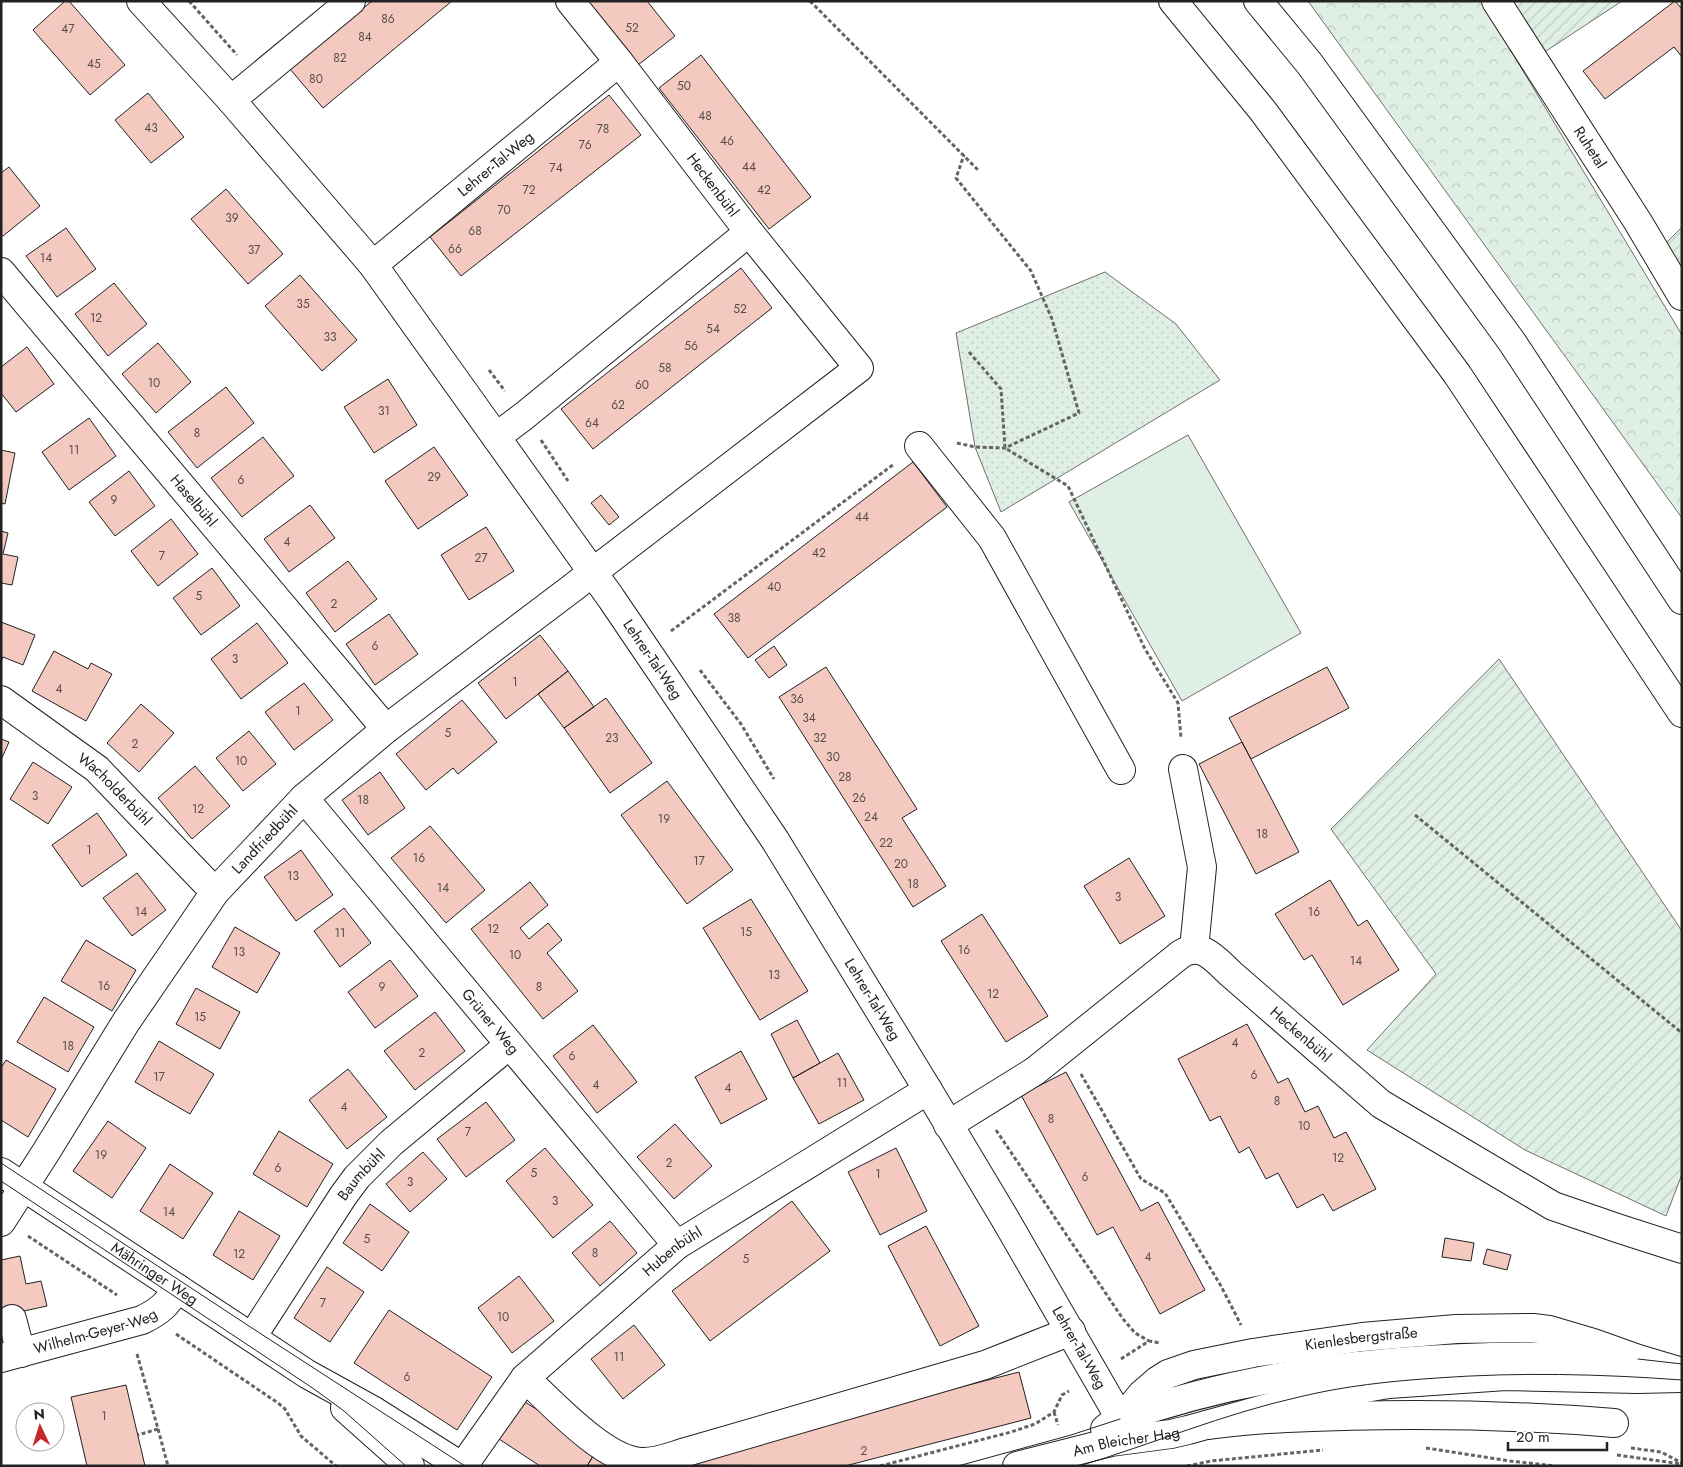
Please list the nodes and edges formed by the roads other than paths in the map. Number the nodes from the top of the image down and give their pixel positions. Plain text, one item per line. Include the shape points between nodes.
1 (141, 1) edge
2 (351, 1) edge
3 (570, 1) edge
4 (1172, 1) edge
5 (1258, 1) edge
6 (1496, 1) edge
7 (619, 62) junction
8 (231, 100) junction
9 (749, 232) junction
10 (373, 265) junction
11 (1, 272) edge
12 (1682, 296) edge
13 (496, 437) junction
14 (919, 446) road end
15 (593, 573) junction
16 (1682, 600) edge
17 (1, 700) edge
18 (1682, 713) edge
19 (386, 729) junction
20 (1183, 769) dead end
21 (1121, 770) dead end
22 (304, 798) junction
23 (215, 892) junction
24 (1194, 949) junction
25 (509, 1045) junction
26 (928, 1090) junction
27 (948, 1125) junction
28 (1, 1172) edge
29 (24, 1187) junction
30 (1, 1222) edge
31 (677, 1246) junction
32 (1682, 1249) edge
33 (177, 1288) junction
34 (12, 1319) dead end
35 (1071, 1331) junction
36 (252, 1337) junction
37 (11, 1355) edge
38 (1682, 1371) edge
39 (307, 1374) junction
40 (525, 1378) junction
41 (1682, 1378) edge
42 (1614, 1423) dead end
43 (1207, 1425) junction
44 (1126, 1429) junction
45 (1065, 1453) joint
46 (410, 1466) edge
47 (462, 1466) edge
48 (1017, 1466) edge

1 - 8 main road, Lehrer-Tal-Weg
2 - 8 main road
3 - 7 main road, Heckenbühl
4 - 18 main road via 1263,111 1457,374
5 - 16 main road via 1309,63 1512,342
6 - 12 main road, Ruhetal
7 - 9 main road, Heckenbühl
7 - 10 main road, Lehrer-Tal-Weg
8 - 10 main road, Lehrer-Tal-Weg
9 - 13 main road
9 - 15 main road, Heckenbühl via 859,368
10 - 13 main road, Lehrer-Tal-Weg
11 - 19 main road, Haselbühl
13 - 15 main road, Lehrer-Tal-Weg
14 - 21 main road via 992,538
15 - 19 main road, Landfriedbühl
15 - 26 main road, Lehrer-Tal-Weg via 775,840
17 - 23 main road, Wacholderbühl via 97,769
19 - 22 main road, Landfriedbühl
20 - 24 main road via 1202,867
22 - 23 main road, Landfriedbühl
22 - 25 main road, Grüner Weg
23 - 29 main road, Landfriedbühl via 126,1022
24 - 27 main road via 1181,954 1035,1071
24 - 32 main road, Heckenbühl via 1211,955 1381,1104 1553,1206
25 - 31 main road, Grüner Weg
25 - 36 main road, Baumbühl via 391,1143 357,1177
26 - 27 main road, Lehrer-Tal-Weg
26 - 31 main road, Hubenbühl
27 - 35 main road, Lehrer-Tal-Weg
28 - 29 main road, Mähringer Weg
29 - 30 main road, Landfriedbühl
29 - 33 main road, Mähringer Weg
31 - 40 main road, Hubenbühl
33 - 36 main road, Mähringer Weg
33 - 37 main road, Wilhelm-Geyer-Weg via 166,1305 142,1320
34 - 37 main road
35 - 40 main road via 986,1365 660,1460 643,1462 628,1460 596,1442
35 - 44 main road, Lehrer-Tal-Weg
36 - 39 main road, Mähringer Weg
38 - 44 main road, Kienlesbergstraße via 1564,1333 1533,1328 1456,1329 1362,1337 1263,1351 1194,1365 1168,1374 1146,1390
39 - 46 main road, Mähringer Weg
39 - 47 main road, Mähringer Weg
40 - 47 main road, Hubenbühl
41 - 43 main road via 1515,1376 1418,1381 1319,1395
42 - 43 main road via 1548,1417 1449,1415 1285,1418
43 - 44 main road, Am Bleicher Hag via 1172,1434
44 - 45 main road, Kienlesbergstraße via 1086,1441
45 - 48 main road, Am Bleicher Hag

